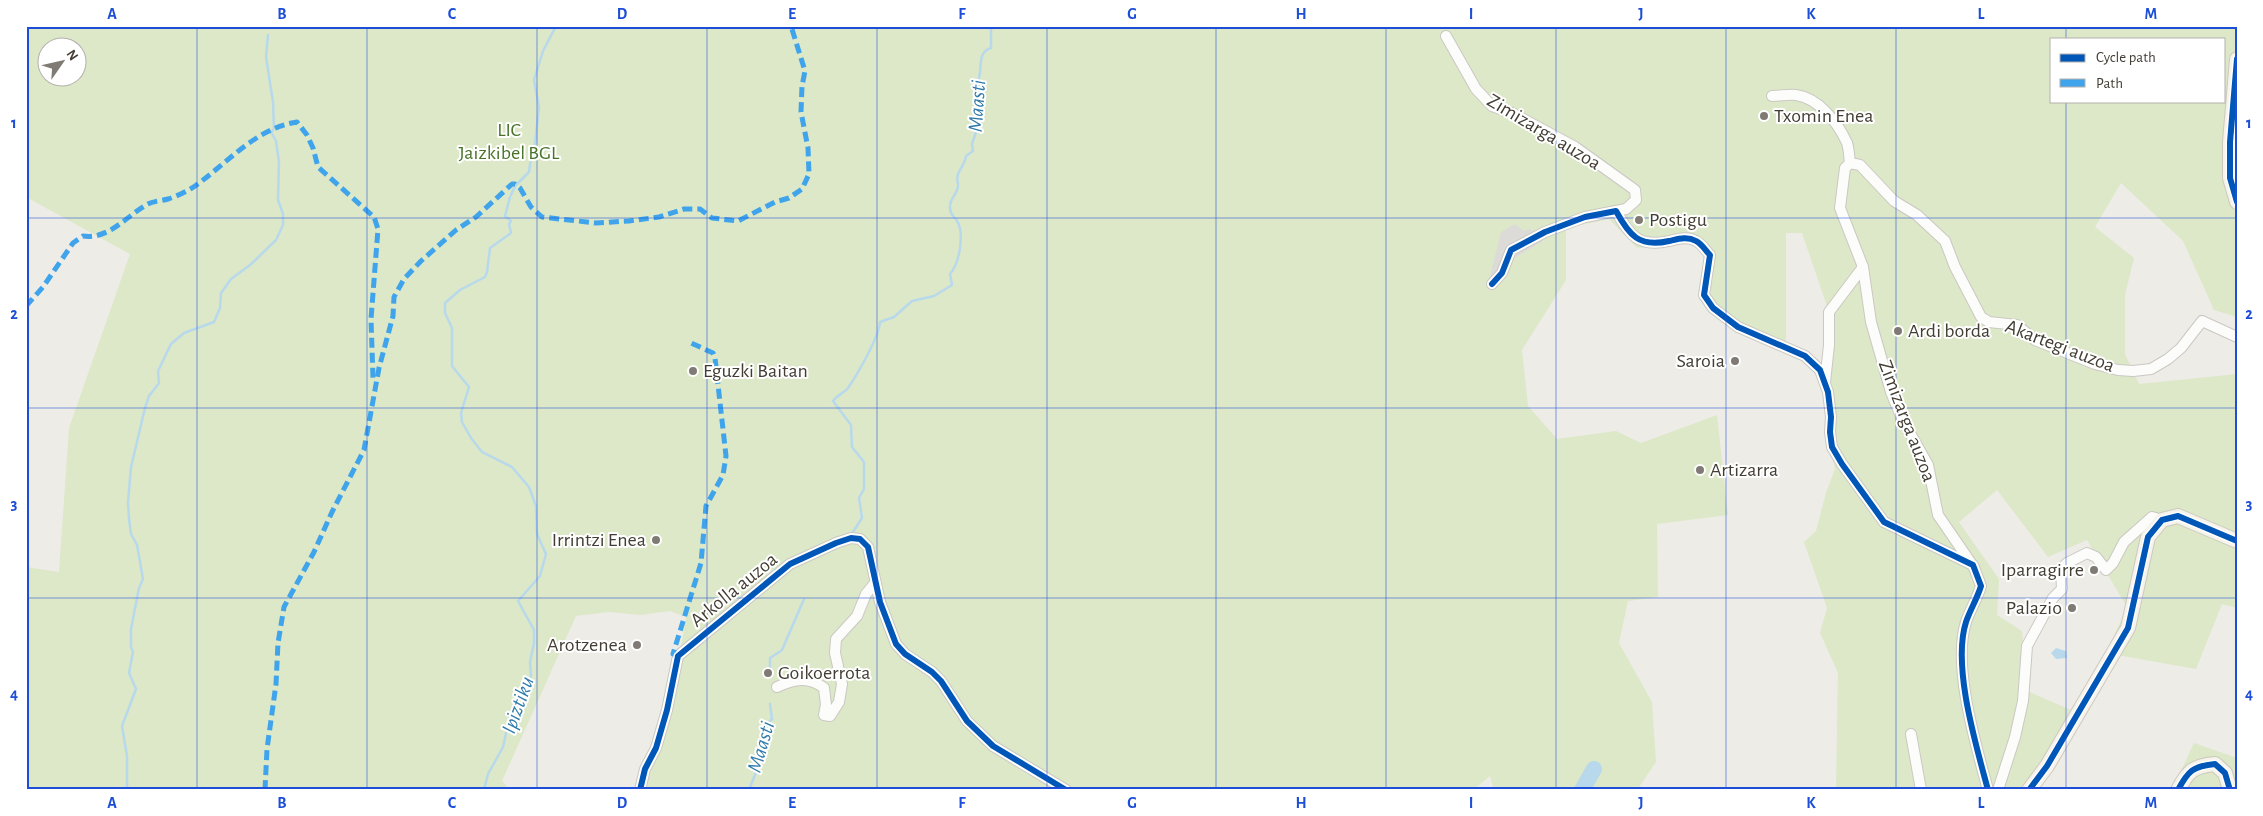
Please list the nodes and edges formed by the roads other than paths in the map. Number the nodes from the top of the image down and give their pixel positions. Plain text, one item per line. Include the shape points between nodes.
1 (1446, 36) dead end
2 (2237, 59) edge
3 (1772, 96) dead end
4 (1850, 163) junction
5 (2237, 202) edge
6 (1616, 211) junction
7 (1863, 267) junction
8 (1492, 284) dead end
9 (2237, 337) edge
10 (1825, 384) junction
11 (2162, 520) junction
12 (2237, 541) edge
13 (1973, 565) junction
14 (875, 582) junction
15 (777, 686) dead end
16 (1911, 734) dead end
17 (640, 790) edge
18 (1066, 790) edge
19 (1921, 790) edge
20 (1988, 790) edge
21 (1998, 790) edge
22 (2029, 790) edge
23 (2178, 790) edge
24 (2230, 790) edge

1 - 6 street, Zimizarga auzoa via 1476,89 1492,106 1512,113 1575,147 1635,190 1636,200 1626,209
2 - 5 street via 2230,142 2230,178
3 - 4 street via 1797,95 1826,112 1847,144
4 - 7 street, Zimizarga auzoa via 1845,168 1840,208
4 - 9 street, Akartegi auzoa via 1860,165 1894,201 1916,215 1945,241 1981,317 1989,322 2017,325 2035,340 2096,364 2133,371 2150,369 2168,359 2202,321
6 - 8 street, Zimizarga auzoa via 1584,217 1511,250 1502,273
6 - 10 street via 1627,231 1641,241 1656,244 1682,238 1697,241 1710,255 1704,295 1713,308 1738,327 1805,356 1820,370
7 - 10 street via 1829,312
7 - 13 street, Zimizarga auzoa via 1871,322 1891,392 1928,465 1938,514
10 - 13 street via 1832,416 1832,447 1884,522
11 - 12 street via 2178,516
11 - 21 street via 2152,517 2124,542 2106,570 2096,557 2088,553 2061,569 2062,589 2053,598 2027,646 2023,701
11 - 22 street via 2148,536 2128,628 2047,766
13 - 20 street, Zimizarga auzoa via 1981,586 1966,623 1962,660 1972,726
14 - 15 street via 857,616 836,639 835,652 842,684 838,702 830,716 824,715 824,688 816,682 795,679
14 - 17 street, Arkolla auzoa via 868,547 860,539 836,542 790,564 678,656 667,710
14 - 18 street, Arkolla auzoa via 896,644 905,654 941,681 967,721 993,746
16 - 19 street
23 - 24 street via 2185,777 2199,765 2215,764 2225,773

